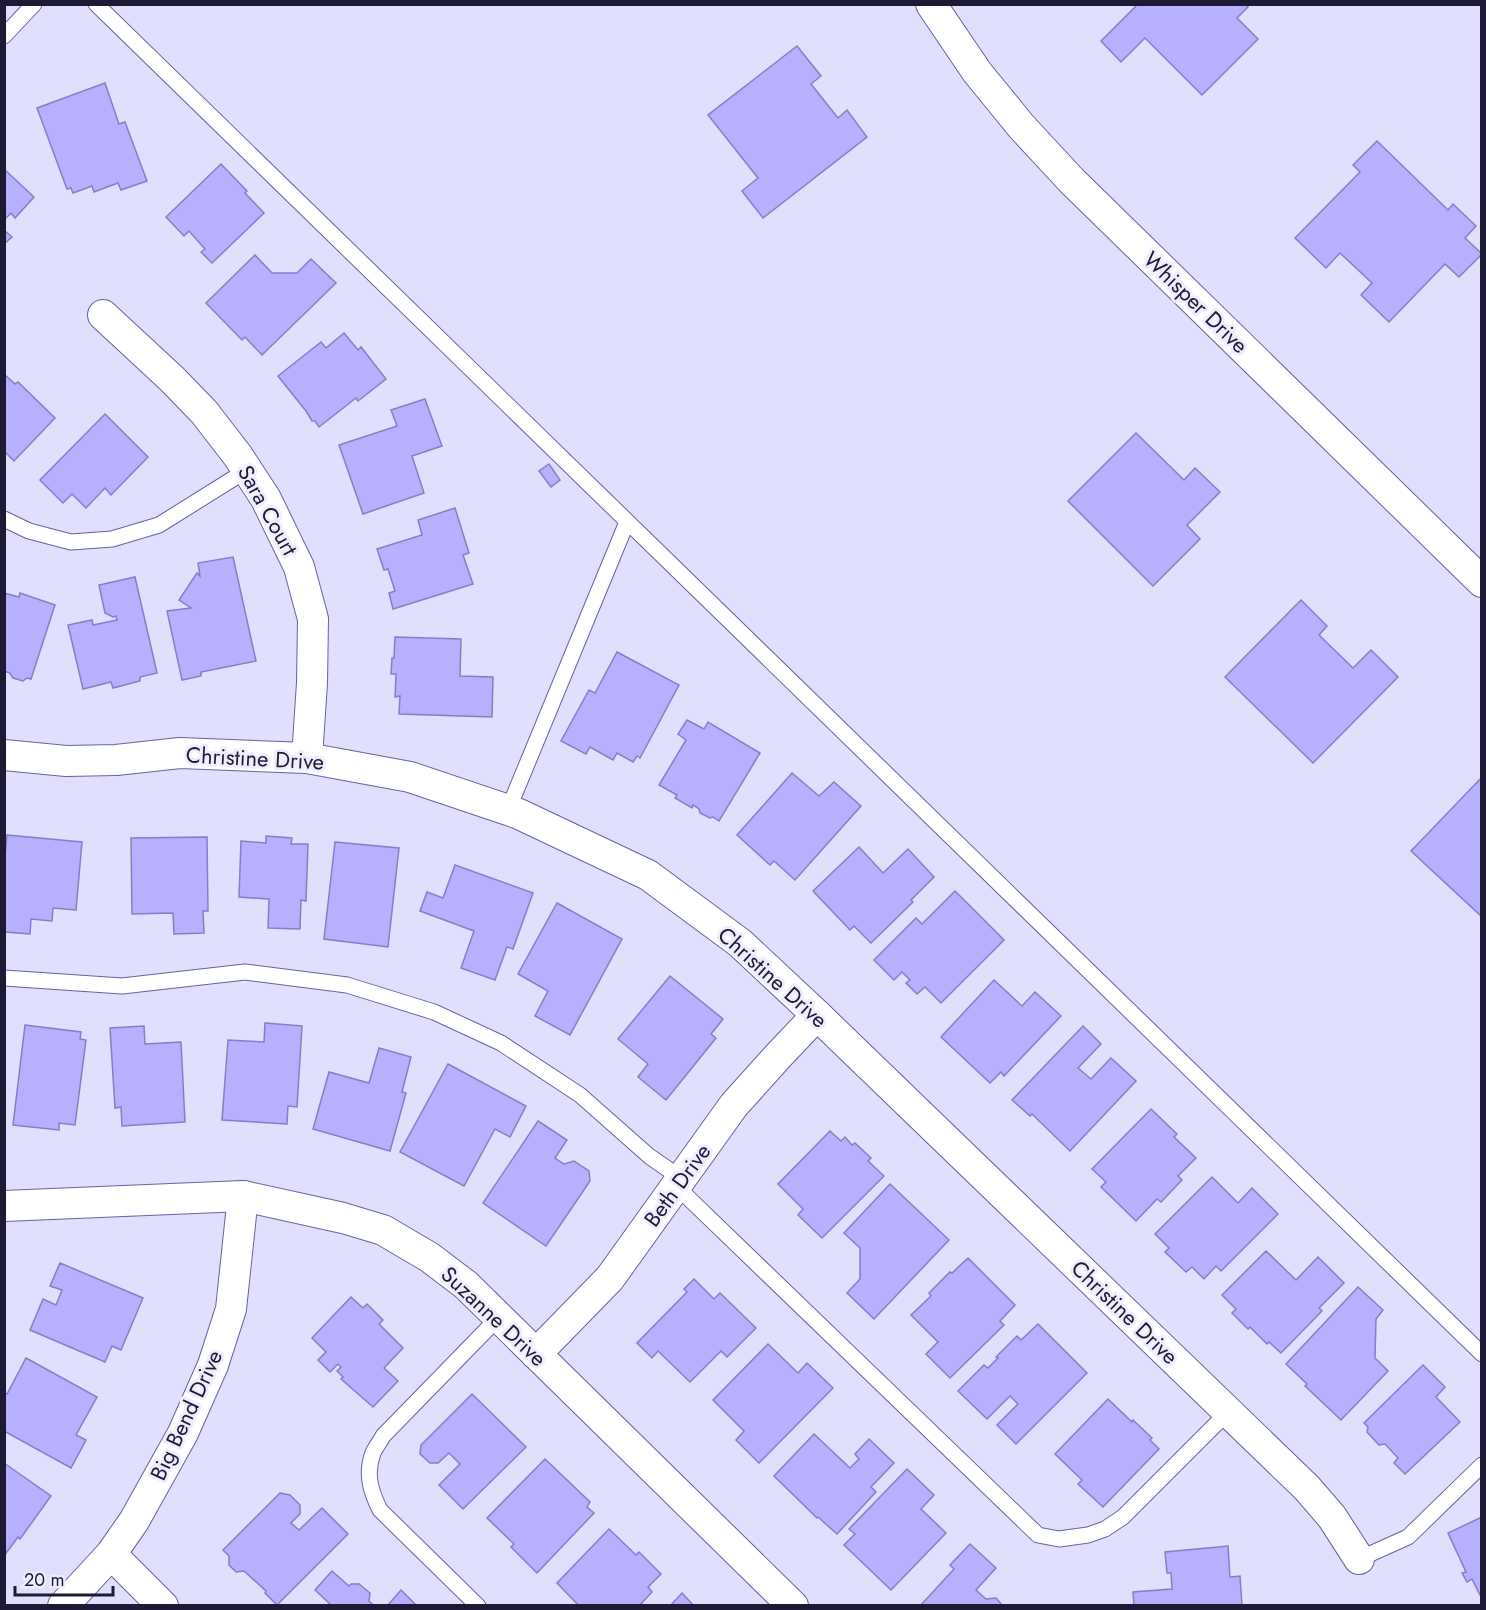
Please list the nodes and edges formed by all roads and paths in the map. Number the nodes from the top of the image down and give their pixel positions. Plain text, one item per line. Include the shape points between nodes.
1 (34, 4) edge
2 (96, 4) edge
3 (931, 4) edge
4 (4, 36) edge
5 (103, 315) dead end
6 (247, 470) junction
7 (4, 519) edge
8 (627, 522) junction
9 (1482, 582) edge
10 (4, 755) edge
11 (307, 758) junction
12 (508, 810) junction
13 (4, 978) edge
14 (817, 1015) junction
15 (679, 1183) junction
16 (243, 1196) junction
17 (4, 1206) edge
18 (499, 1317) junction
19 (536, 1354) junction
20 (1482, 1354) edge
21 (1228, 1412) junction
22 (1482, 1465) edge
23 (111, 1554) junction
24 (1359, 1559) joint
25 (63, 1605) edge
26 (164, 1605) edge
27 (478, 1605) edge
28 (793, 1605) edge

1 - 4 lane
2 - 8 lane
3 - 9 street, Whisper Drive via 977,72 1071,180
5 - 6 street, Sara Court via 196,404
6 - 7 lane via 159,525 112,538 72,542 28,531
6 - 11 street, Sara Court via 266,499 299,567 313,619
8 - 12 lane
8 - 20 lane
10 - 11 street, Christine Drive via 66,761 180,753
11 - 12 street, Christine Drive via 410,777
12 - 14 street, Christine Drive via 648,875 740,943
13 - 15 lane via 122,986 245,972 347,985 434,1012 501,1043 580,1095
14 - 15 street, Beth Drive via 734,1105
14 - 21 street, Christine Drive
15 - 19 street, Beth Drive via 610,1278
15 - 21 lane via 1038,1535 1059,1539 1105,1529 1123,1517
16 - 17 street, Suzanne Drive
16 - 18 street, Suzanne Drive via 383,1230 429,1257
16 - 23 street, Big Bend Drive via 231,1309 213,1365 183,1432 134,1521
18 - 19 street, Suzanne Drive
18 - 27 lane via 383,1437 373,1453 369,1472 371,1493 380,1510
19 - 28 street, Suzanne Drive
21 - 24 street, Christine Drive via 1307,1488 1332,1517
22 - 24 lane via 1408,1537
23 - 25 street, Big Bend Drive
23 - 26 street

